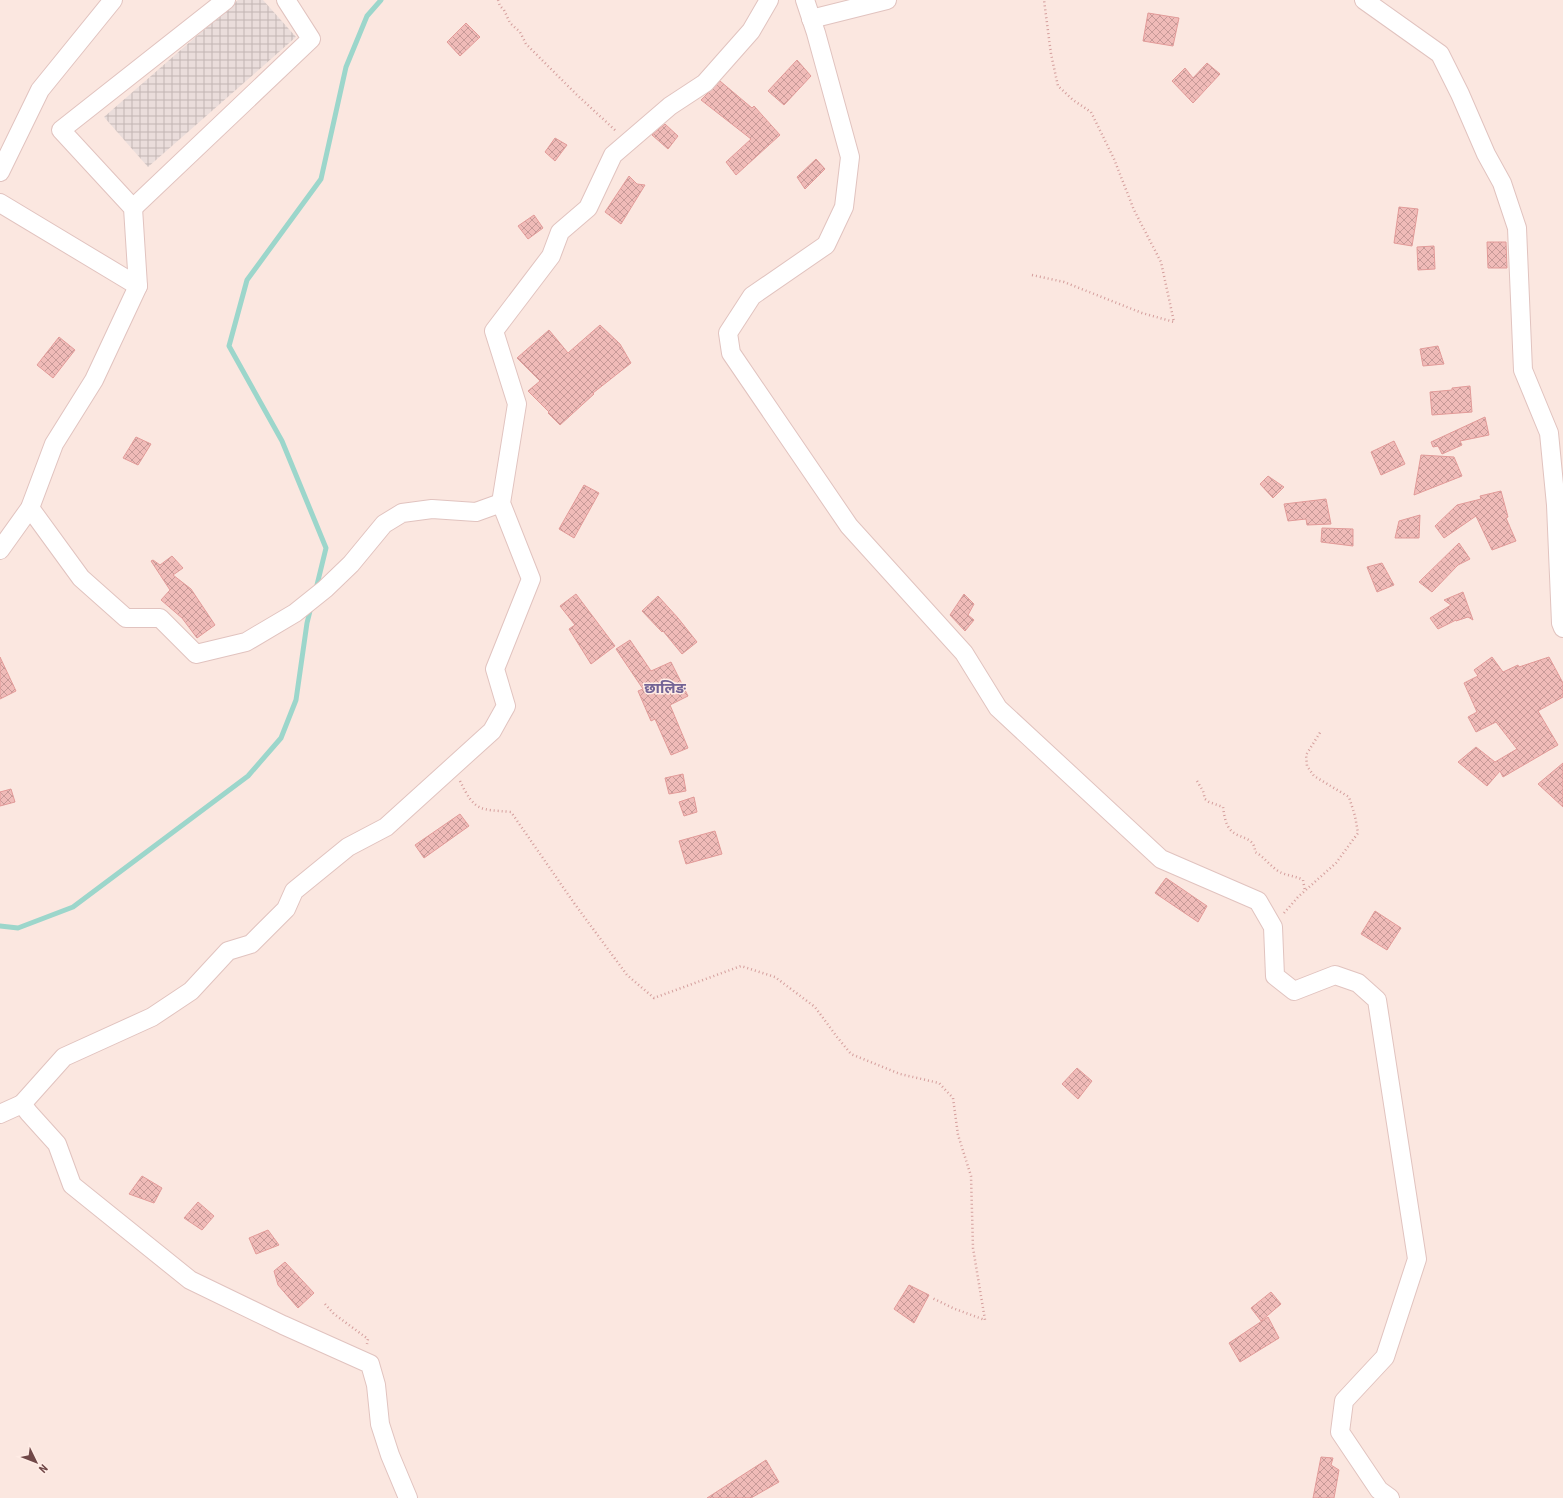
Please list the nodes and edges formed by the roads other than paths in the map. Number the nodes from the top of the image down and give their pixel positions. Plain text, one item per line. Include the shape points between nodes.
1 (113, 0) edge
2 (226, 0) edge
3 (286, 0) edge
4 (769, 0) edge
5 (805, 0) edge
6 (887, 0) edge
7 (1364, 0) edge
8 (811, 19) junction
9 (0, 172) edge
10 (0, 203) edge
11 (133, 208) junction
12 (138, 286) junction
13 (501, 503) junction
14 (30, 508) junction
15 (0, 550) edge
16 (1563, 628) edge
17 (22, 1104) junction
18 (0, 1114) edge
19 (408, 1498) edge
20 (1390, 1498) edge

1 - 9 street via 40,90
2 - 11 street via 61,130
3 - 11 street via 311,39
4 - 13 street via 751,31 705,83 670,106 613,155 588,208 560,232 551,256 494,331 517,404
5 - 8 street
6 - 8 street
7 - 16 street via 1440,54 1502,184 1517,228 1523,370 1549,433 1556,505 1560,623
8 - 20 street via 850,157 844,207 826,245 752,296 728,333 731,353 849,526 964,653 998,708 1161,859 1258,901 1273,927 1275,976 1294,991 1335,975 1358,983 1377,1000 1417,1259 1385,1357 1344,1401 1340,1432 1379,1490
10 - 12 street
11 - 12 street
12 - 14 street via 94,380 54,444
13 - 14 street via 476,512 432,510 402,513 384,524 351,564 295,613 246,642 196,654 160,618 126,618 81,578
13 - 17 street via 531,579 495,669 506,706 492,731 386,827 348,847 294,890 286,909 251,944 228,951 191,991 152,1017 64,1057
14 - 15 street
17 - 18 street
17 - 19 street via 57,1144 72,1185 190,1280 370,1364 376,1385 380,1424

